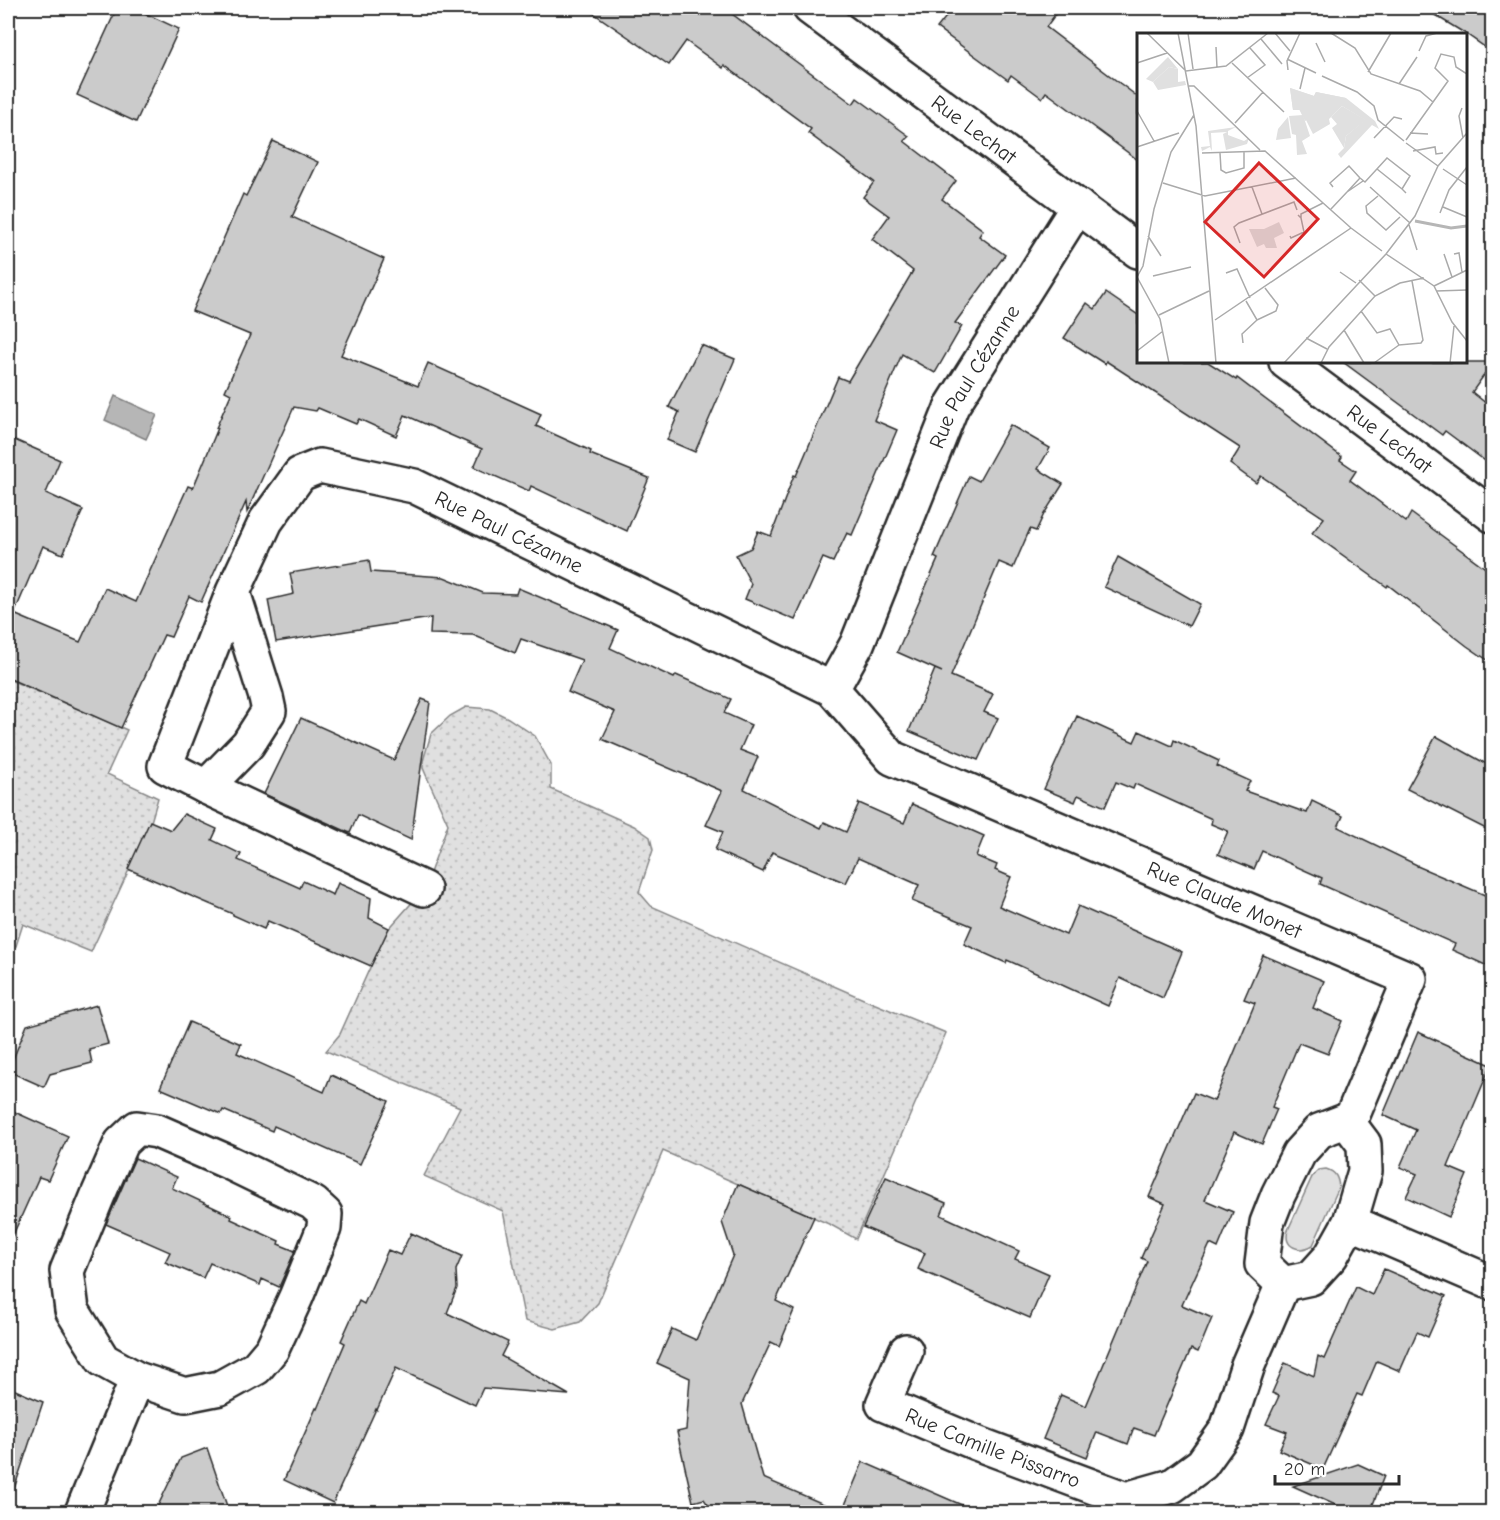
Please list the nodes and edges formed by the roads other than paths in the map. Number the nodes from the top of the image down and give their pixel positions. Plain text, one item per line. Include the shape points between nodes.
1 (810, 8) edge
2 (1078, 206) junction
3 (1137, 250) edge
4 (1287, 363) edge
5 (1492, 515) edge
6 (233, 592) junction
7 (832, 689) junction
8 (892, 758) joint
9 (206, 788) junction
10 (424, 889) dead end
11 (1349, 1124) junction
12 (1350, 1222) junction
13 (1492, 1283) edge
14 (1283, 1284) junction
15 (906, 1351) dead end
16 (137, 1379) junction
17 (82, 1512) edge

1 - 2 street, Rue Lechat
2 - 3 street, Rue Lechat
2 - 7 street, Rue Paul Cézanne via 952,406 856,644
4 - 5 street, Rue Lechat
6 - 7 street, Rue Paul Cézanne via 266,520 300,474 320,466 414,486
6 - 9 street via 269,711 248,744
6 - 9 street, Rue Paul Cézanne via 165,766
7 - 8 street, Rue Paul Cézanne
8 - 11 street, Rue Claude Monet via 1410,979
9 - 10 street, Rue Paul Cézanne
11 - 12 street via 1364,1144 1365,1171
11 - 14 street via 1345,1120 1319,1131 1299,1154 1278,1195 1267,1222 1262,1264
12 - 13 street
12 - 14 street via 1331,1256 1311,1278
14 - 15 street, Rue Camille Pissarro via 1248,1365 1227,1429 1202,1464 1172,1486 1126,1499 883,1404
16 - 16 street via 185,1395 220,1388 256,1368 272,1349 296,1297 324,1228 325,1214 313,1203 228,1162 157,1131 137,1128 121,1143 68,1271 72,1310 103,1360
16 - 17 street

